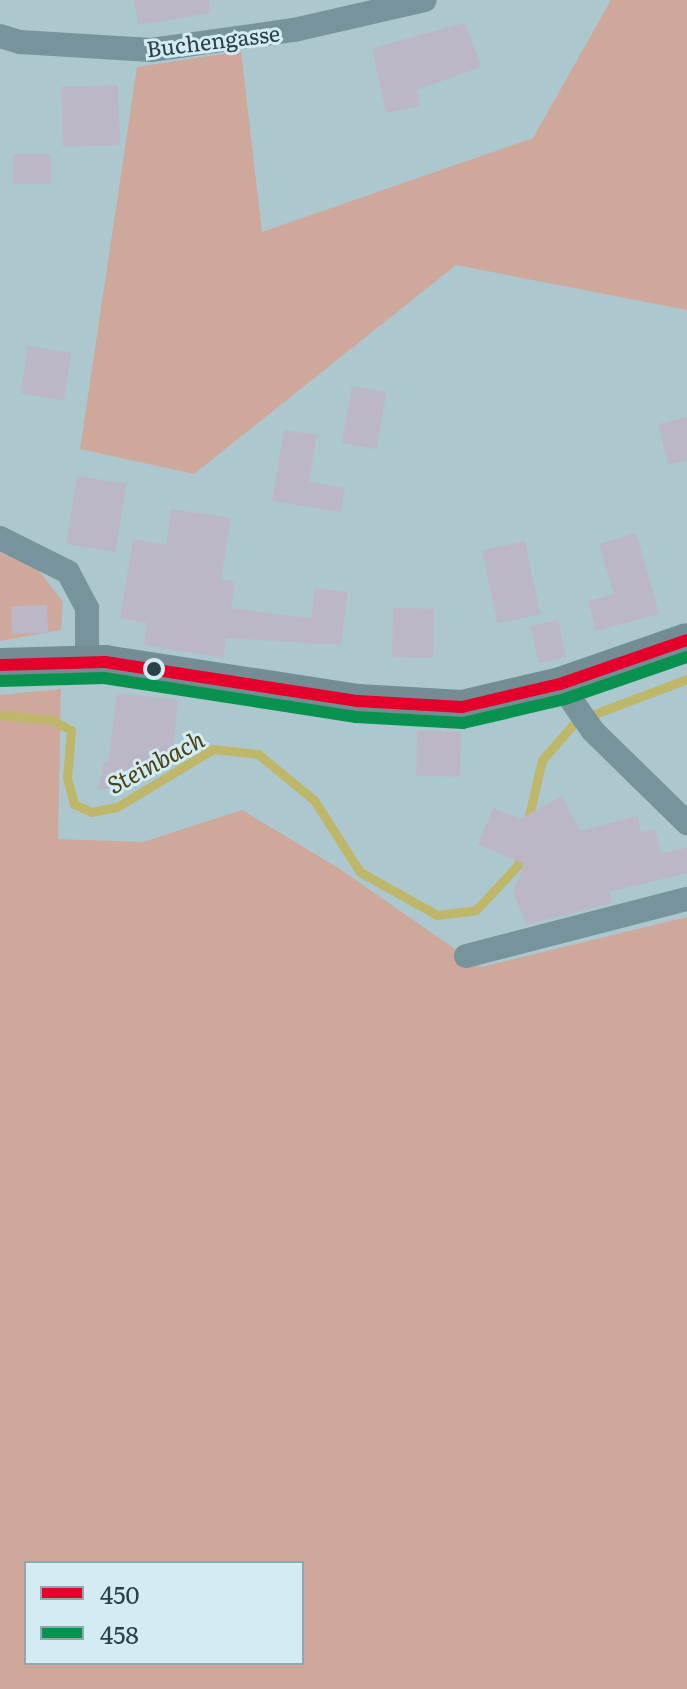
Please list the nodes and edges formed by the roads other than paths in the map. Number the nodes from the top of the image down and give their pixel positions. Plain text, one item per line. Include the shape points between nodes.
1 (425, 0) edge
2 (0, 36) edge
3 (0, 538) edge
4 (687, 640) edge
5 (87, 661) junction
6 (0, 665) edge
7 (560, 684) junction
8 (687, 823) edge
9 (687, 899) edge
10 (466, 956) dead end

1 - 2 street, Buchengasse via 294,30 151,50 20,42
3 - 5 street via 68,572 87,608
4 - 7 street
5 - 6 street
5 - 7 street via 358,701 462,707
7 - 8 street via 593,731
9 - 10 street

